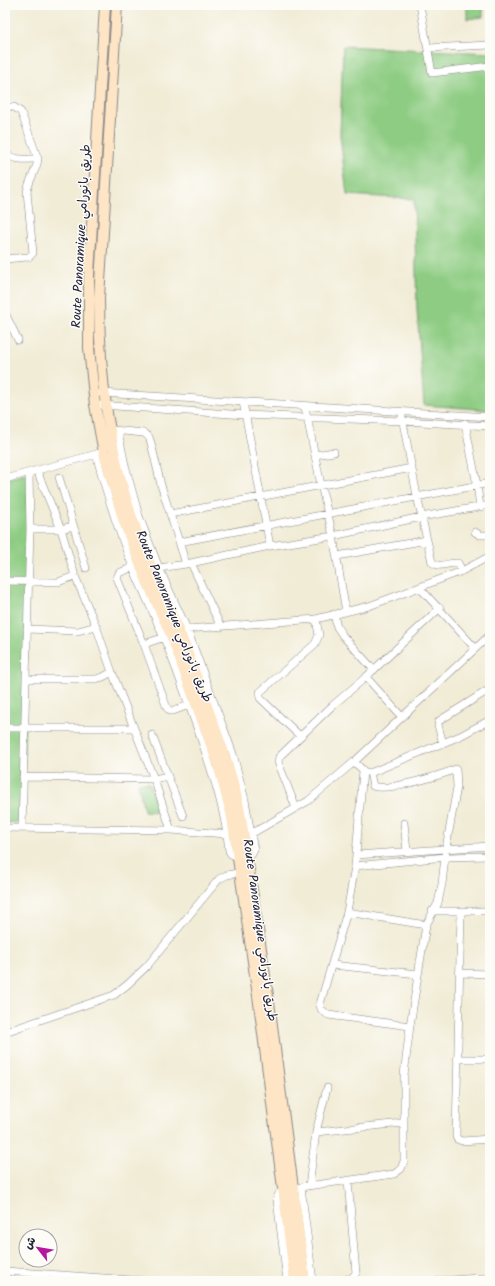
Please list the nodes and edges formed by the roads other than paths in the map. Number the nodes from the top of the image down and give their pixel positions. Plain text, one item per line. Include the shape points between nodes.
1 (106, 5) edge
2 (116, 5) edge
3 (420, 5) edge
4 (490, 45) edge
5 (428, 48) junction
6 (490, 66) edge
7 (5, 107) edge
8 (5, 153) edge
9 (38, 159) junction
10 (5, 259) edge
11 (5, 313) edge
12 (18, 340) dead end
13 (99, 393) junction
14 (243, 402) junction
15 (100, 405) junction
16 (306, 407) junction
17 (401, 411) junction
18 (245, 415) junction
19 (464, 416) junction
20 (490, 417) edge
21 (308, 418) junction
22 (403, 421) junction
23 (465, 425) junction
24 (490, 426) edge
25 (113, 430) junction
26 (334, 452) dead end
27 (100, 453) junction
28 (315, 455) junction
29 (412, 468) junction
30 (36, 471) junction
31 (28, 473) junction
32 (59, 477) dead end
33 (5, 479) edge
34 (40, 480) junction
35 (29, 482) junction
36 (490, 483) edge
37 (321, 485) junction
38 (477, 486) junction
39 (260, 496) junction
40 (417, 496) junction
41 (490, 505) edge
42 (480, 507) junction
43 (170, 514) junction
44 (327, 514) junction
45 (421, 517) junction
46 (73, 526) junction
47 (266, 526) junction
48 (30, 529) junction
49 (61, 529) junction
50 (475, 532) dead end
51 (490, 535) edge
52 (333, 536) junction
53 (427, 540) junction
54 (179, 542) junction
55 (270, 546) junction
56 (336, 556) junction
57 (490, 556) edge
58 (188, 563) junction
59 (133, 567) junction
60 (86, 568) dead end
61 (159, 568) junction
62 (462, 571) junction
63 (75, 576) junction
64 (5, 581) edge
65 (28, 582) junction
66 (420, 588) junction
67 (440, 608) junction
68 (346, 612) junction
69 (334, 614) junction
70 (316, 619) junction
71 (96, 626) junction
72 (220, 627) junction
73 (27, 630) junction
74 (175, 633) junction
75 (490, 635) edge
76 (144, 644) junction
77 (475, 648) junction
78 (374, 670) junction
79 (112, 672) junction
80 (366, 677) junction
81 (26, 679) junction
82 (490, 689) edge
83 (189, 705) junction
84 (401, 716) junction
85 (490, 720) edge
86 (5, 728) edge
87 (133, 728) junction
88 (24, 729) junction
89 (152, 736) dead end
90 (300, 736) junction
91 (443, 744) junction
92 (354, 762) junction
93 (366, 772) junction
94 (168, 776) junction
95 (23, 777) junction
96 (154, 779) junction
97 (296, 808) junction
98 (183, 816) dead end
99 (404, 823) dead end
100 (5, 828) edge
101 (22, 828) junction
102 (172, 830) junction
103 (227, 834) junction
104 (251, 834) junction
105 (490, 846) edge
106 (446, 848) junction
107 (407, 851) junction
108 (356, 855) junction
109 (490, 856) edge
110 (242, 857) junction
111 (445, 857) junction
112 (355, 866) junction
113 (244, 871) junction
114 (432, 911) junction
115 (490, 911) edge
116 (347, 912) junction
117 (460, 912) junction
118 (426, 924) junction
119 (332, 965) junction
120 (459, 973) junction
121 (418, 974) junction
122 (490, 974) edge
123 (410, 1026) junction
124 (5, 1032) edge
125 (458, 1059) junction
126 (490, 1059) edge
127 (327, 1088) dead end
128 (403, 1123) junction
129 (316, 1132) junction
130 (490, 1138) edge
131 (348, 1181) junction
132 (309, 1186) junction
133 (292, 1188) junction
134 (5, 1271) edge
135 (24, 1272) junction
136 (64, 1278) edge
137 (490, 1278) edge
138 (479, 1279) edge
139 (104, 1280) edge
140 (23, 1281) edge
141 (143, 1281) edge
142 (287, 1281) edge
143 (295, 1281) edge
144 (305, 1281) edge
145 (313, 1281) edge
146 (331, 1281) edge
147 (440, 1281) edge

1 - 13 street, Route Panoramique طريق بانورامي via 89,275 89,342
2 - 13 street, Route Panoramique طريق بانورامي via 99,274
3 - 5 street
4 - 5 street
5 - 6 street via 432,73
7 - 9 street via 14,107 21,112
8 - 9 street via 11,158
9 - 10 street via 27,192 32,253 27,257
11 - 12 street
13 - 14 street
13 - 15 street, Route Panoramique طريق بانورامي
14 - 16 street
14 - 18 street
15 - 18 street
15 - 25 street, Route Panoramique طريق بانورامي
15 - 27 street, Route Panoramique طريق بانورامي
16 - 17 street
16 - 21 street
17 - 19 street
17 - 22 street
18 - 21 street
18 - 39 street
19 - 20 street
19 - 23 street
21 - 22 street
21 - 28 street
22 - 23 street
22 - 29 street
23 - 24 street
23 - 38 street
25 - 43 street via 140,432 149,437
25 - 61 street
25 - 74 street, Route Panoramique طريق بانورامي via 119,474 137,532
26 - 28 street
27 - 30 street
27 - 59 street via 108,498
27 - 74 street, Route Panoramique طريق بانورامي via 145,577
28 - 37 street
29 - 37 street
29 - 40 street
30 - 31 street
30 - 34 street
31 - 33 street
31 - 35 street
32 - 46 street
34 - 35 street
34 - 49 street
35 - 48 street
36 - 38 street
37 - 39 street
37 - 44 street
38 - 40 street
38 - 42 street
39 - 43 street
39 - 47 street
40 - 44 street
40 - 45 street
41 - 42 street
42 - 45 street
43 - 54 street
44 - 47 street
44 - 52 street
45 - 52 street
45 - 53 street
46 - 49 street
46 - 60 street
47 - 54 street
47 - 55 street
48 - 49 street
48 - 65 street
49 - 63 street
50 - 51 street
52 - 55 street
52 - 56 street
53 - 56 street
53 - 62 street via 434,564 439,566 456,562 460,564
54 - 58 street
55 - 58 street
56 - 68 street
57 - 62 street
58 - 61 street
58 - 72 street
59 - 74 street
59 - 76 street via 119,573 117,578
61 - 74 street
62 - 66 street
63 - 65 street via 58,582
63 - 71 street
64 - 65 street
65 - 73 street
66 - 67 street
66 - 68 street
67 - 77 street
67 - 78 street
68 - 69 street
69 - 70 street
69 - 78 street via 337,627 343,636
70 - 72 street
70 - 90 street via 319,635 315,644 260,692 260,698
71 - 73 street via 78,632
71 - 79 street
72 - 74 street
73 - 81 street
74 - 76 street
74 - 83 street
74 - 104 street via 235,761 244,792
74 - 110 street, Route Panoramique طريق بانورامي via 223,782
75 - 77 street
76 - 83 street via 168,710 173,711
77 - 84 street
78 - 80 street
79 - 81 street via 96,679
79 - 87 street
80 - 84 street
80 - 90 street
81 - 88 street
82 - 91 street via 439,721
83 - 103 street via 220,795
84 - 92 street
85 - 91 street
86 - 88 street
87 - 88 street
87 - 96 street
88 - 95 street
89 - 94 street
90 - 97 street via 278,759
91 - 93 street
92 - 93 street
92 - 97 street
93 - 106 street via 373,786 377,788 402,785 456,769 457,787
93 - 108 street
94 - 96 street
94 - 98 street
95 - 96 street
95 - 101 street
96 - 102 street
97 - 104 street
99 - 107 street
100 - 101 street
101 - 102 street
102 - 103 street
103 - 110 street via 230,853
104 - 110 street via 254,851
105 - 106 street
106 - 107 street
106 - 111 street
107 - 108 street
108 - 112 street
109 - 111 street
110 - 113 street, Route Panoramique طريق بانورامي
111 - 112 street
111 - 114 street via 440,895
112 - 116 street
113 - 124 street via 219,879 147,966 114,995
113 - 133 street, Route Panoramique طريق بانورامي via 260,1011
114 - 117 street
114 - 118 street
115 - 117 street
116 - 118 street
116 - 119 street
117 - 120 street
118 - 121 street
119 - 121 street
119 - 123 street via 320,1004 324,1013
120 - 122 street
120 - 125 street
121 - 123 street
123 - 128 street via 404,1075
125 - 126 street
125 - 130 street via 457,1139 462,1141
127 - 129 street
128 - 129 street
128 - 131 street via 404,1161 401,1170 394,1174
129 - 132 street
131 - 132 street
131 - 146 street via 356,1273 351,1279
132 - 133 street
133 - 142 street via 279,1194 277,1200
133 - 143 street, Route Panoramique طريق بانورامي
133 - 144 street, Route Panoramique طريق بانورامي
133 - 145 street
134 - 135 street
135 - 136 street
135 - 140 street
136 - 139 street
137 - 138 street
138 - 147 street
139 - 141 street

